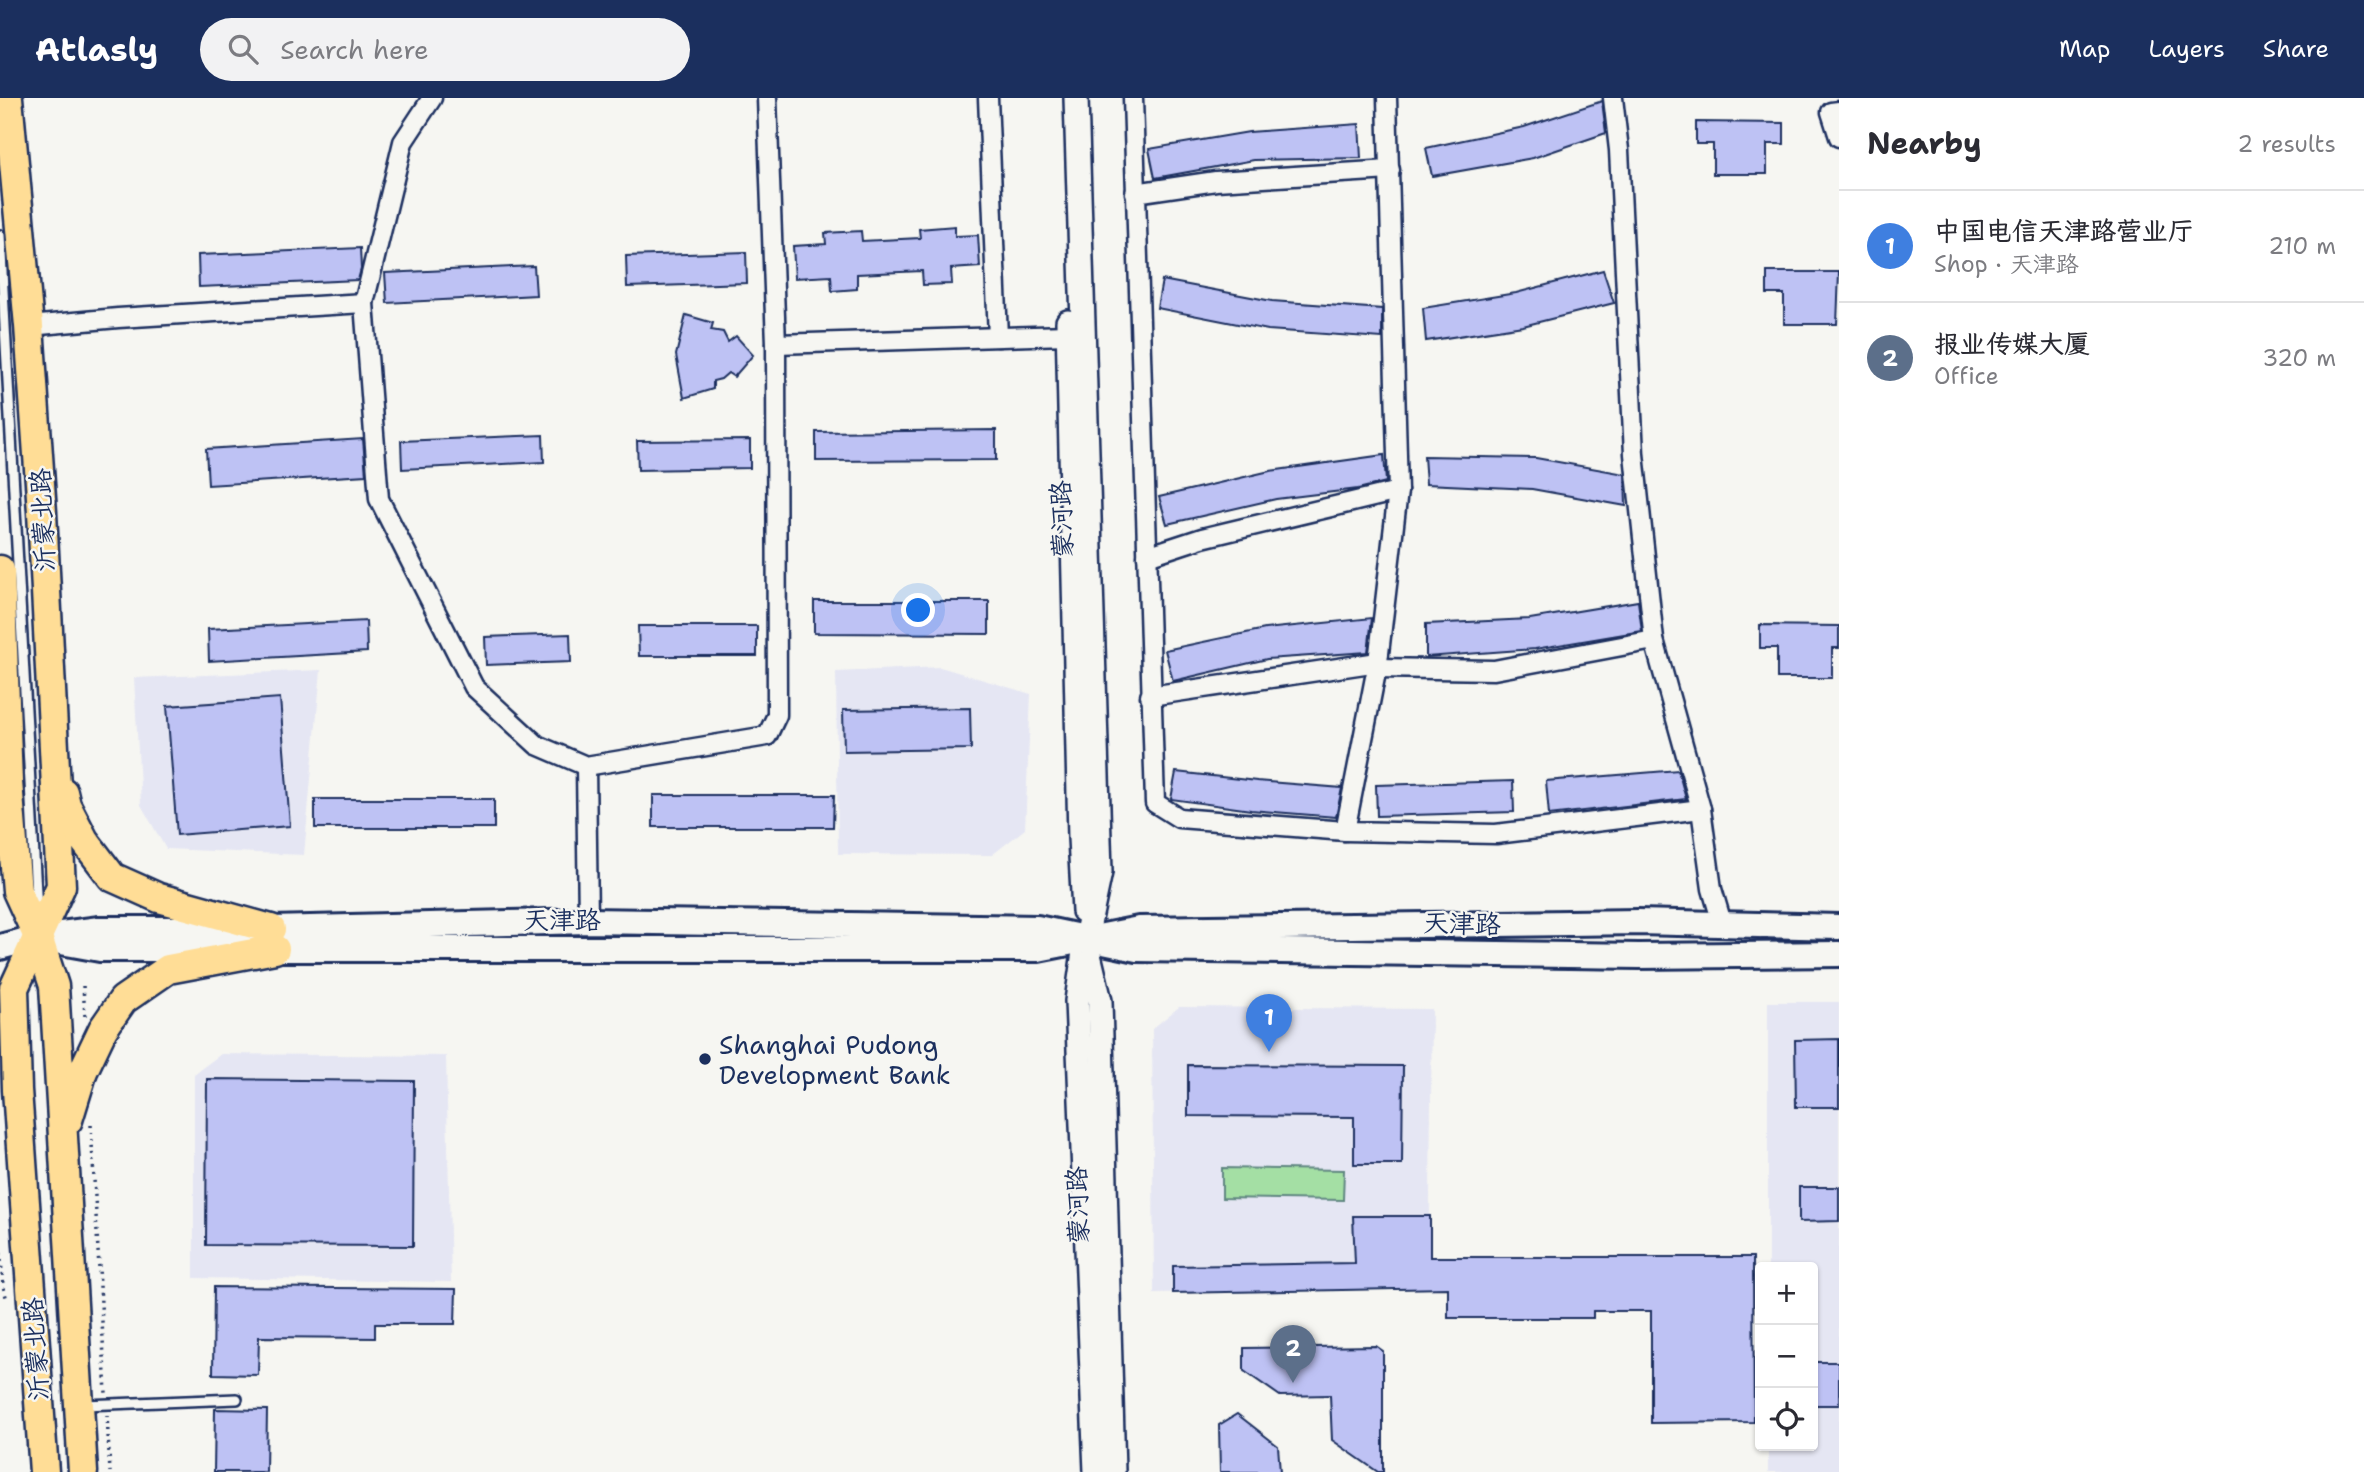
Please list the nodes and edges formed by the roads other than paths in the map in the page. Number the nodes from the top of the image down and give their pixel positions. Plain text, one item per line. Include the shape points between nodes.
1 (8, 98) edge
2 (432, 98) edge
3 (767, 98) edge
4 (988, 98) edge
5 (1061, 98) edge
6 (1076, 98) edge
7 (1133, 98) edge
8 (1388, 98) edge
9 (1613, 98) edge
10 (1839, 111) edge
11 (1839, 137) edge
12 (1390, 170) junction
13 (1135, 193) junction
14 (0, 235) edge
15 (364, 303) junction
16 (29, 326) junction
17 (1068, 335) junction
18 (998, 337) junction
19 (776, 344) junction
20 (1398, 491) junction
21 (1147, 556) junction
22 (0, 570) edge
23 (1654, 640) junction
24 (1378, 665) junction
25 (1150, 696) junction
26 (54, 757) junction
27 (586, 766) junction
28 (8, 782) junction
29 (1702, 809) junction
30 (0, 811) edge
31 (1345, 831) junction
32 (589, 921) junction
33 (1722, 923) junction
34 (1839, 927) edge
35 (0, 934) edge
36 (38, 937) junction
37 (1086, 938) junction
38 (273, 939) junction
39 (0, 947) edge
40 (1839, 954) edge
41 (41, 974) dead end
42 (0, 1042) edge
43 (17, 1090) junction
44 (62, 1136) junction
45 (237, 1399) dead end
46 (79, 1405) junction
47 (44, 1472) edge
48 (83, 1472) edge
49 (1096, 1472) edge
50 (1113, 1472) edge

1 - 16 main road, 沂蒙北路
2 - 15 street via 403,142
3 - 19 street
4 - 18 street
5 - 17 street, 蒙河路
6 - 37 street, 蒙河路 via 1100,872
7 - 13 street
8 - 12 street
9 - 23 street via 1634,454
10 - 11 street via 1831,112
12 - 13 street via 1216,181
12 - 20 street
13 - 21 street
14 - 36 lane
15 - 16 street
15 - 27 street via 379,499 474,687 537,745
16 - 26 main road, 沂蒙北路
17 - 18 street
17 - 37 street, 蒙河路
18 - 19 street
19 - 27 street via 777,715 767,736
20 - 21 street via 1202,538
20 - 24 street
21 - 25 street
22 - 28 main road, 沂蒙北路
23 - 24 street via 1494,670
23 - 29 street
24 - 25 street
24 - 31 street
25 - 31 street via 1155,803 1179,818
26 - 36 main road, 沂蒙北路 via 61,886
26 - 38 main road via 66,805 84,840 112,877
27 - 32 street
28 - 30 main road
28 - 36 main road, 沂蒙北路 via 17,891
29 - 31 street via 1496,834
29 - 33 street via 1712,889
32 - 37 main road, 天津路 via 1037,929
32 - 38 main road, 天津路
33 - 34 main road, 天津路
33 - 37 main road, 天津路 via 1139,929
35 - 36 main road, 天津路
36 - 38 main road, 天津路 via 100,929
36 - 39 main road, 天津路
36 - 41 lane
36 - 43 main road, 沂蒙北路 via 14,988
36 - 44 main road, 沂蒙北路 via 54,986
37 - 38 main road, 天津路 via 1038,949
37 - 40 main road, 天津路 via 1137,949
37 - 49 street, 蒙河路 via 1077,1001
37 - 50 street, 蒙河路 via 1100,1001
38 - 44 main road via 168,969 123,1000 83,1072
42 - 43 main road
43 - 47 main road, 沂蒙北路
44 - 46 main road, 沂蒙北路
45 - 46 lane
46 - 48 main road, 沂蒙北路

